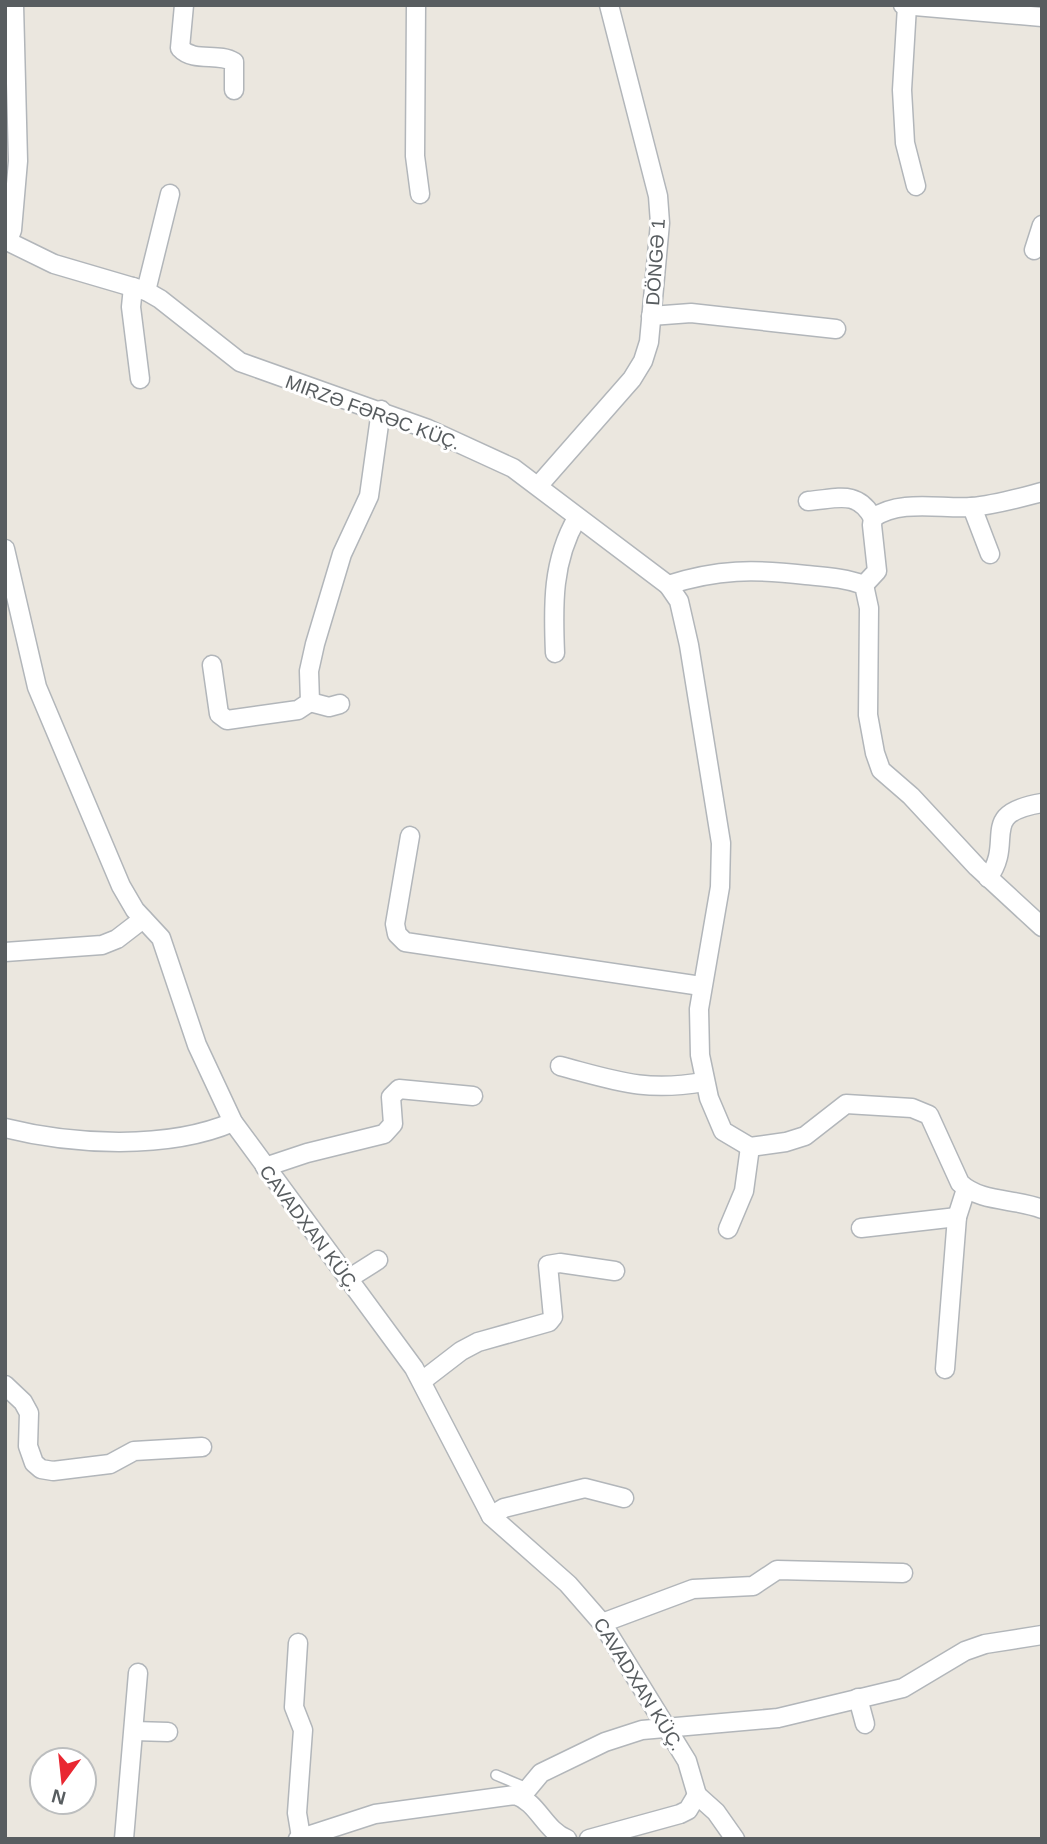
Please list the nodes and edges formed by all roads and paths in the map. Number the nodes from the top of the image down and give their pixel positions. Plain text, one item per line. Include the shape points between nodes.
1 (13, 5) edge
2 (184, 5) edge
3 (416, 5) edge
4 (608, 5) edge
5 (905, 5) edge
6 (974, 8) edge
7 (1042, 17) edge
8 (234, 90) dead end
9 (916, 186) dead end
10 (170, 194) dead end
11 (420, 194) dead end
12 (1042, 225) edge
13 (7, 241) edge
14 (1034, 250) dead end
15 (139, 289) junction
16 (650, 316) junction
17 (836, 329) dead end
18 (140, 379) dead end
19 (381, 410) junction
20 (539, 485) junction
21 (1042, 492) edge
22 (808, 501) dead end
23 (972, 507) junction
24 (576, 518) junction
25 (873, 518) junction
26 (5, 549) edge
27 (990, 554) dead end
28 (668, 585) junction
29 (864, 585) junction
30 (555, 653) dead end
31 (212, 665) dead end
32 (310, 702) junction
33 (340, 704) dead end
34 (1042, 803) edge
35 (410, 836) dead end
36 (988, 878) junction
37 (143, 919) junction
38 (1042, 927) edge
39 (5, 952) edge
40 (701, 986) junction
41 (560, 1066) dead end
42 (704, 1082) junction
43 (474, 1096) dead end
44 (233, 1122) junction
45 (5, 1128) edge
46 (750, 1147) junction
47 (265, 1167) junction
48 (966, 1189) junction
49 (1042, 1209) edge
50 (957, 1217) junction
51 (861, 1228) dead end
52 (729, 1229) dead end
53 (378, 1260) dead end
54 (615, 1271) dead end
55 (348, 1279) junction
56 (945, 1369) dead end
57 (422, 1381) junction
58 (5, 1385) edge
59 (202, 1447) dead end
60 (624, 1498) dead end
61 (491, 1516) junction
62 (903, 1573) dead end
63 (601, 1623) junction
64 (1042, 1635) edge
65 (298, 1643) dead end
66 (138, 1673) dead end
67 (858, 1698) junction
68 (866, 1724) dead end
69 (665, 1726) junction
70 (134, 1731) junction
71 (168, 1732) dead end
72 (496, 1775) dead end
73 (524, 1792) junction
74 (697, 1795) junction
75 (537, 1814) junction
76 (299, 1838) edge
77 (124, 1839) edge
78 (542, 1839) edge
79 (567, 1839) edge
80 (589, 1839) edge
81 (736, 1839) edge

1 - 13 street via 18,161
2 - 8 street via 180,48 185,53 234,62
3 - 11 street via 415,156
4 - 16 street, DÖNGƏ 1 via 658,196 660,223
5 - 6 street
5 - 9 street via 905,143
6 - 7 street
10 - 15 street
12 - 14 street
13 - 15 street, MIRZƏ FƏRƏC KÜÇ. via 54,264
15 - 18 street via 131,307
15 - 19 street, MIRZƏ FƏRƏC KÜÇ. via 160,299 240,362
16 - 17 street via 691,313
16 - 20 street, DÖNGƏ 1 via 649,342 632,379
19 - 20 street, MIRZƏ FƏRƏC KÜÇ. via 463,443
19 - 32 street via 369,496 342,555 315,643 309,671
20 - 24 street, MIRZƏ FƏRƏC KÜÇ.
21 - 23 street
22 - 25 street via 854,498 867,506
23 - 25 street via 902,508
23 - 27 street
24 - 28 street, MIRZƏ FƏRƏC KÜÇ.
24 - 30 street via 557,569
25 - 29 street via 877,571
26 - 37 street, CAVADXAN KÜÇ. via 37,687 121,886
28 - 29 street via 703,575 756,569
28 - 40 street via 679,601 687,632 721,843 720,887
29 - 36 street via 869,608 868,715 877,762
31 - 32 street via 219,714 227,720 298,710
32 - 33 street via 329,707
34 - 36 street via 1014,809 1003,820 998,860
35 - 40 street via 395,924 405,943
36 - 38 street
37 - 39 street via 102,945
37 - 44 street, CAVADXAN KÜÇ. via 161,938 197,1045
40 - 42 street
41 - 42 street via 636,1086
42 - 46 street via 723,1131
43 - 47 street via 400,1089 391,1097 393,1124 384,1134
44 - 45 street via 123,1142
44 - 47 street, CAVADXAN KÜÇ.
46 - 48 street via 805,1136 846,1104 912,1108 934,1122
46 - 52 street via 744,1191
47 - 55 street, CAVADXAN KÜÇ.
48 - 49 street
48 - 50 street
50 - 51 street
50 - 56 street
53 - 55 street
54 - 57 street via 548,1265 553,1317 549,1322 478,1342
55 - 57 street, CAVADXAN KÜÇ.
57 - 61 street, CAVADXAN KÜÇ.
58 - 59 street via 29,1413 28,1446 41,1469 110,1464 134,1451
60 - 61 street via 585,1488 504,1508
61 - 63 street, CAVADXAN KÜÇ. via 568,1584
62 - 63 street via 777,1570 753,1586 694,1589
63 - 69 street, CAVADXAN KÜÇ.
64 - 67 street via 985,1644 950,1658 917,1682
65 - 76 street via 294,1707 303,1730
66 - 70 street
67 - 68 street
67 - 69 street via 778,1718
69 - 73 street via 605,1742 541,1773
69 - 74 street, CAVADXAN KÜÇ. via 687,1761
70 - 71 street
70 - 77 street
72 - 73 lane
73 - 75 street
73 - 76 street via 375,1814
74 - 80 street via 680,1814
74 - 81 street, CAVADXAN KÜÇ.
75 - 78 street
75 - 79 street via 551,1831

